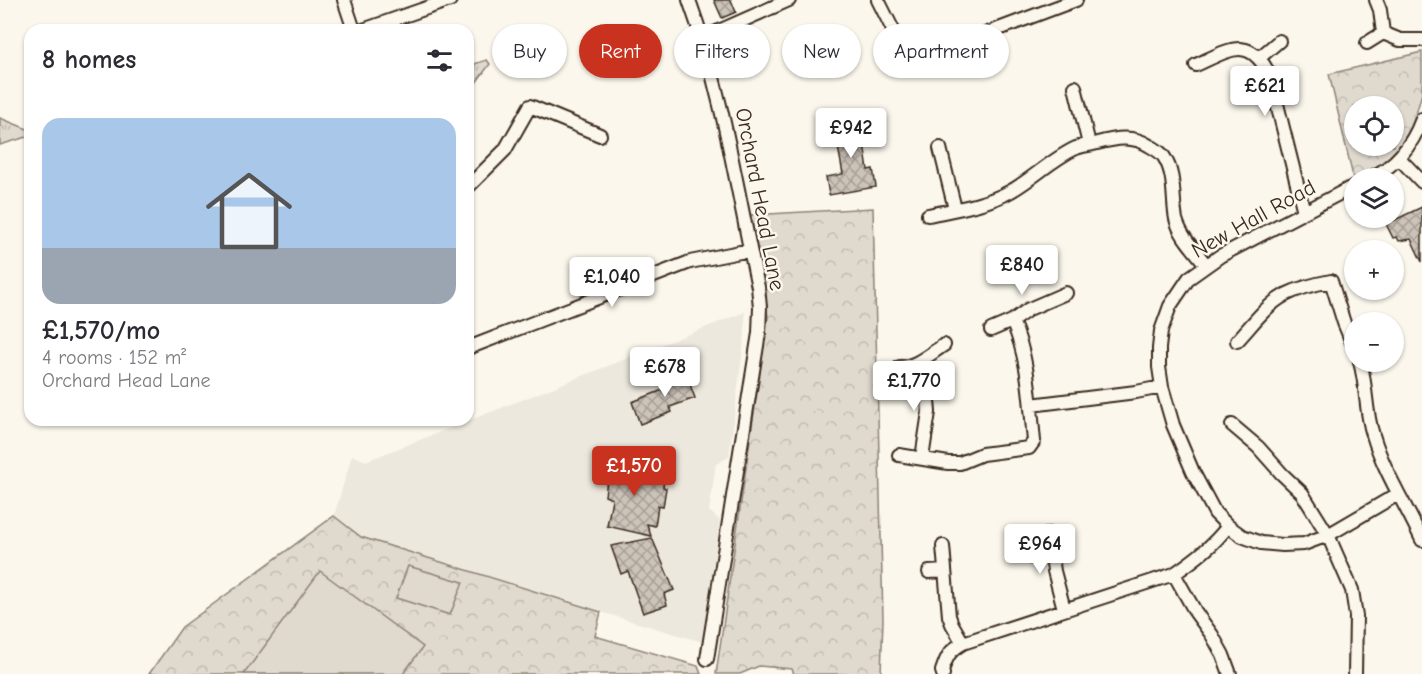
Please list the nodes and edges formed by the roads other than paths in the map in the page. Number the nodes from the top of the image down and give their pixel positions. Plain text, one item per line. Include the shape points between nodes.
1 (344, 0) edge
2 (450, 0) edge
3 (689, 0) edge
4 (789, 0) edge
5 (878, 0) edge
6 (1076, 0) edge
7 (1376, 0) edge
8 (352, 24) edge
9 (380, 24) edge
10 (698, 24) edge
11 (735, 24) edge
12 (1383, 33) junction
13 (1422, 40) edge
14 (1280, 41) dead end
15 (1367, 43) dead end
16 (1259, 58) junction
17 (1196, 65) dead end
18 (715, 78) edge
19 (1075, 87) dead end
20 (1422, 119) edge
21 (600, 135) dead end
22 (1089, 144) junction
23 (940, 148) dead end
24 (1399, 158) junction
25 (1387, 168) edge
26 (474, 181) edge
27 (1422, 182) edge
28 (1344, 191) edge
29 (955, 209) junction
30 (1304, 212) junction
31 (928, 215) dead end
32 (750, 250) junction
33 (1206, 265) junction
34 (1066, 293) dead end
35 (1012, 321) junction
36 (1344, 323) edge
37 (991, 330) dead end
38 (1237, 341) dead end
39 (944, 345) dead end
40 (474, 346) edge
41 (1363, 372) edge
42 (1162, 387) junction
43 (1031, 405) junction
44 (1232, 425) dead end
45 (899, 455) dead end
46 (922, 458) junction
47 (1398, 494) junction
48 (1228, 526) junction
49 (1049, 534) dead end
50 (1328, 535) junction
51 (1422, 540) edge
52 (943, 546) dead end
53 (1052, 554) junction
54 (1031, 557) dead end
55 (929, 572) dead end
56 (945, 572) junction
57 (1174, 574) junction
58 (1064, 609) junction
59 (963, 643) junction
60 (707, 659) dead end
61 (943, 674) edge
62 (1230, 674) edge
63 (1355, 674) edge

1 - 8 street
2 - 9 street
3 - 10 street, Orchard Head Lane
4 - 11 street
5 - 6 street via 905,54 916,60
7 - 12 street
12 - 13 street via 1400,40
12 - 15 street
14 - 16 street
16 - 17 street via 1240,48
16 - 30 street via 1270,76
18 - 32 street, Orchard Head Lane
19 - 22 street
20 - 24 street
21 - 26 street via 530,106 505,150
22 - 29 street via 1061,156 1012,190 986,202
22 - 33 street via 1131,138 1141,140 1163,156 1172,181 1176,221
23 - 29 street
24 - 25 street
24 - 27 street
28 - 30 street, New Hall Road
29 - 31 street
30 - 33 street, New Hall Road
32 - 40 street via 690,262
32 - 60 street, Orchard Head Lane via 758,287 759,333
33 - 42 street, New Hall Road via 1189,278 1166,317 1159,348
34 - 35 street
35 - 37 street
35 - 43 street via 1022,345
36 - 38 street via 1330,281 1299,289 1274,302
39 - 46 street via 907,366 928,400
41 - 47 street via 1373,435
42 - 43 street
42 - 48 street, New Hall Road via 1193,472 1215,513
43 - 46 street via 1034,441 1029,448 988,453 960,463
44 - 50 street via 1302,493
45 - 46 street
47 - 50 street, New Hall Road
47 - 51 street
48 - 50 street, New Hall Road via 1261,543 1283,545 1304,544
48 - 57 street
49 - 53 street
50 - 63 street via 1352,590 1356,615
52 - 56 street
53 - 54 street
53 - 58 street
55 - 56 street
56 - 59 street via 949,616
57 - 58 street
57 - 62 street via 1212,635
58 - 59 street
59 - 61 street via 949,653

